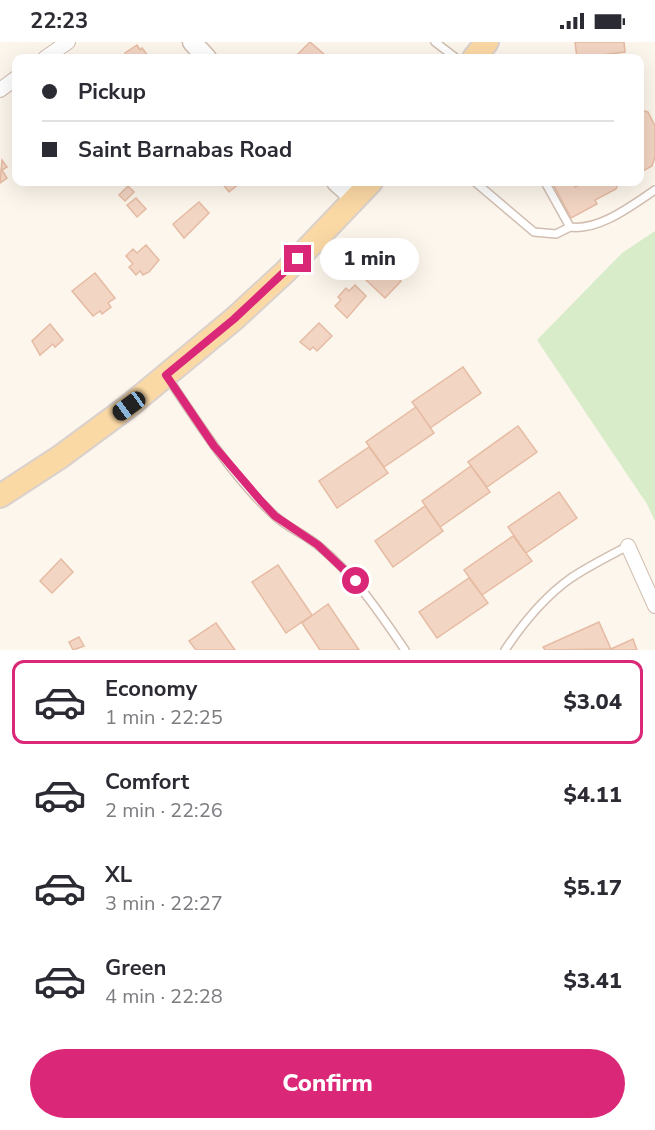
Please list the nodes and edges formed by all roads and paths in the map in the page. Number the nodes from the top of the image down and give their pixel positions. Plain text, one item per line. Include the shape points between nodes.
1 (68, 42) edge
2 (192, 42) edge
3 (435, 42) edge
4 (487, 42) edge
5 (51, 54) edge
6 (203, 54) edge
7 (451, 54) edge
8 (477, 54) edge
9 (340, 186) edge
10 (367, 186) edge
11 (480, 186) edge
12 (547, 186) edge
13 (655, 190) edge
14 (354, 198) junction
15 (570, 227) junction
16 (166, 375) junction
17 (0, 496) edge
18 (628, 546) joint
19 (655, 606) edge
20 (405, 650) edge
21 (505, 650) edge

1 - 5 street
2 - 6 street
3 - 7 lane
4 - 8 main road
9 - 14 street
10 - 14 main road
11 - 15 lane via 534,232 555,234
12 - 15 lane
13 - 15 lane via 625,211 581,228
14 - 16 main road via 285,272
16 - 17 main road via 75,446
16 - 20 lane via 214,446 259,498 275,516 318,545 344,569 374,603
18 - 19 street
18 - 21 lane via 551,594

